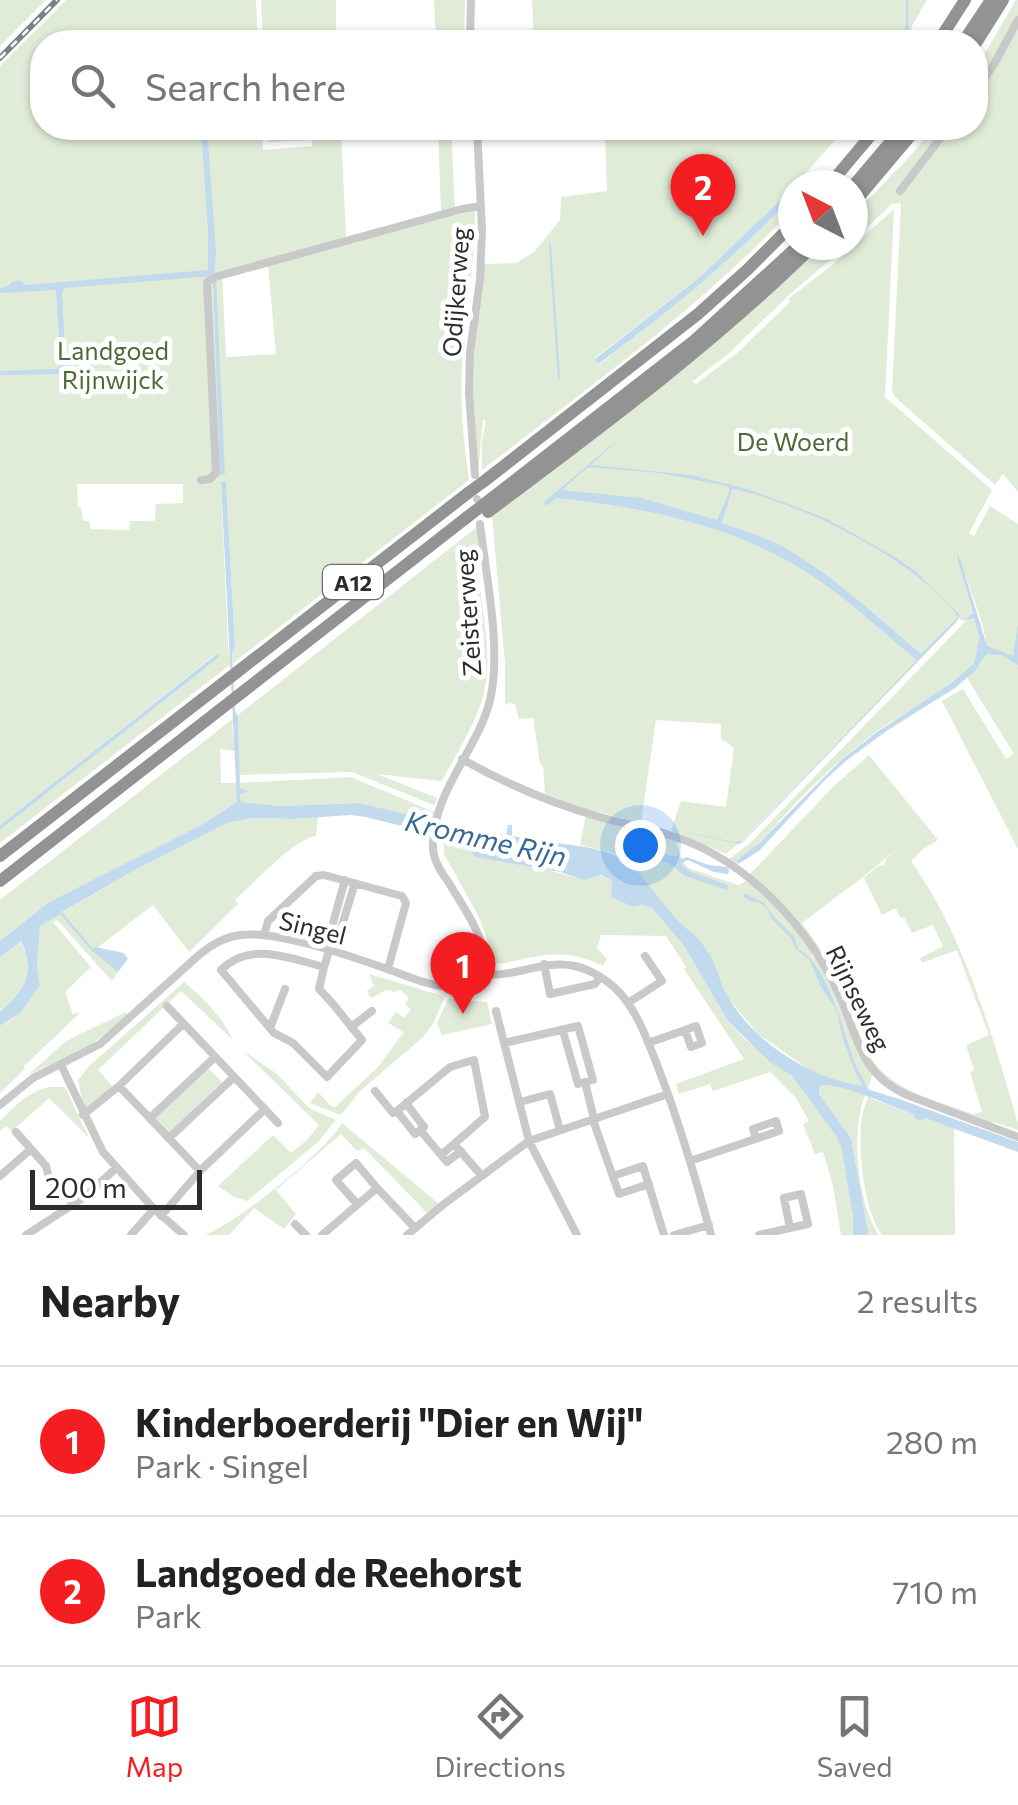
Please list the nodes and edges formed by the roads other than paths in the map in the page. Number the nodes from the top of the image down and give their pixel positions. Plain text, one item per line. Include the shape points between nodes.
1 (471, 0) edge
2 (965, 0) edge
3 (990, 0) edge
4 (1003, 0) edge
5 (1018, 20) edge
6 (470, 30) edge
7 (946, 30) edge
8 (971, 30) edge
9 (984, 30) edge
10 (988, 73) edge
11 (477, 140) edge
12 (867, 140) edge
13 (892, 140) edge
14 (907, 140) edge
15 (939, 140) edge
16 (842, 170) edge
17 (867, 170) edge
18 (868, 186) edge
19 (900, 191) dead end
20 (480, 206) junction
21 (778, 239) edge
22 (782, 260) edge
23 (798, 260) edge
24 (625, 403) junction
25 (610, 414) junction
26 (481, 477) junction
27 (201, 480) dead end
28 (479, 497) junction
29 (477, 519) junction
30 (462, 759) junction
31 (0, 856) edge
32 (0, 881) edge
33 (350, 882) junction
34 (264, 935) junction
35 (646, 956) dead end
36 (327, 959) junction
37 (544, 964) junction
38 (388, 970) junction
39 (484, 974) junction
40 (600, 977) junction
41 (285, 989) dead end
42 (628, 1003) junction
43 (167, 1006) dead end
44 (372, 1011) dead end
45 (496, 1011) dead end
46 (183, 1024) junction
47 (270, 1028) junction
48 (352, 1028) junction
49 (563, 1031) junction
50 (713, 1041) dead end
51 (648, 1042) junction
52 (504, 1043) junction
53 (215, 1057) junction
54 (61, 1065) junction
55 (234, 1077) junction
56 (585, 1082) junction
57 (119, 1086) junction
58 (375, 1091) dead end
59 (668, 1094) junction
60 (520, 1102) junction
61 (406, 1104) junction
62 (0, 1106) edge
63 (265, 1109) junction
64 (397, 1111) junction
65 (84, 1115) junction
66 (150, 1118) junction
67 (594, 1119) junction
68 (278, 1122) dead end
69 (420, 1130) junction
70 (560, 1130) junction
71 (16, 1132) dead end
72 (1018, 1137) edge
73 (168, 1138) junction
74 (756, 1138) dead end
75 (529, 1141) junction
76 (458, 1147) junction
77 (31, 1150) junction
78 (690, 1161) junction
79 (116, 1168) junction
80 (200, 1171) junction
81 (0, 1176) edge
82 (482, 1176) junction
83 (613, 1176) junction
84 (649, 1184) junction
85 (377, 1188) junction
86 (74, 1204) junction
87 (357, 1204) junction
88 (158, 1212) junction
89 (295, 1224) dead end
90 (790, 1228) junction
91 (710, 1230) edge
92 (411, 1232) edge
93 (26, 1235) edge
94 (131, 1235) edge
95 (184, 1235) edge
96 (306, 1235) edge
97 (322, 1235) edge
98 (576, 1235) edge
99 (664, 1235) edge
100 (674, 1235) edge
101 (759, 1235) edge

1 - 6 street
2 - 7 highway
3 - 8 highway
4 - 9 highway
5 - 10 street
11 - 20 street, Odijkerweg
12 - 16 highway
13 - 17 highway
14 - 18 highway
15 - 19 street
20 - 26 street, Odijkerweg via 469,419
20 - 27 street via 211,279 216,473
21 - 26 highway, A12 via 610,384
22 - 24 highway, A12
23 - 24 highway, A12
24 - 25 highway, A12
25 - 28 highway, A12
25 - 29 highway, A12
26 - 28 highway, A12, bridge
28 - 29 highway, A12, bridge
28 - 31 highway, A12 via 238,671
29 - 30 street, Zeisterweg via 494,672 487,711
29 - 32 highway, A12 via 450,531
30 - 39 street, Zeisterweg via 445,794 435,859 480,940
30 - 72 street, Rijnseweg via 572,808 677,837 735,868 773,899 817,955 877,1076 907,1095
33 - 33 street via 331,930 335,933 340,932
33 - 34 street via 316,876 268,921
33 - 38 street via 402,896 406,903
34 - 36 street, Singel
34 - 54 street, Singel via 215,943 106,1040
35 - 42 street via 666,979
36 - 38 street, Singel
36 - 47 street via 253,953 221,970
36 - 48 street via 319,989
37 - 39 street, Singel
37 - 40 street, Singel
37 - 40 street via 550,994 596,984
38 - 39 street, Singel via 441,986 473,983
40 - 42 street, Singel
41 - 47 street
42 - 51 street, Singel
43 - 46 street
44 - 48 street
45 - 52 street
46 - 53 street
46 - 57 street
47 - 48 street via 327,1078 362,1040
49 - 52 street
49 - 56 street via 578,1084
49 - 56 street via 578,1026 593,1080
50 - 51 street via 691,1047 686,1030
51 - 59 street, Singel
52 - 60 street
53 - 55 street
53 - 66 street
54 - 62 street, Singel
54 - 65 street
55 - 63 street
55 - 73 street
56 - 67 street
57 - 65 street
57 - 66 street
58 - 64 street
59 - 67 street
59 - 78 street, Singel
60 - 70 street via 550,1094
60 - 75 street
61 - 64 street
61 - 69 street via 424,1126
61 - 76 street via 450,1066 474,1062 485,1117
63 - 68 street
63 - 80 street
64 - 69 street via 415,1134
65 - 79 street
66 - 73 street
67 - 70 street
67 - 83 street
69 - 76 street via 447,1162
70 - 75 street
71 - 77 street
73 - 80 street
74 - 78 street
75 - 82 street
75 - 98 street
76 - 82 street
77 - 81 street
77 - 86 street
78 - 91 street, Singel
79 - 86 street
79 - 88 street
80 - 88 street
82 - 92 street
83 - 84 street via 619,1194
83 - 84 street via 644,1166
84 - 99 street
85 - 87 street
85 - 87 street via 356,1163 336,1180
85 - 92 street
86 - 93 street
87 - 97 street
88 - 94 street
88 - 95 street
89 - 96 street
90 - 90 street via 808,1224 801,1194 784,1198
90 - 101 street
91 - 100 street

